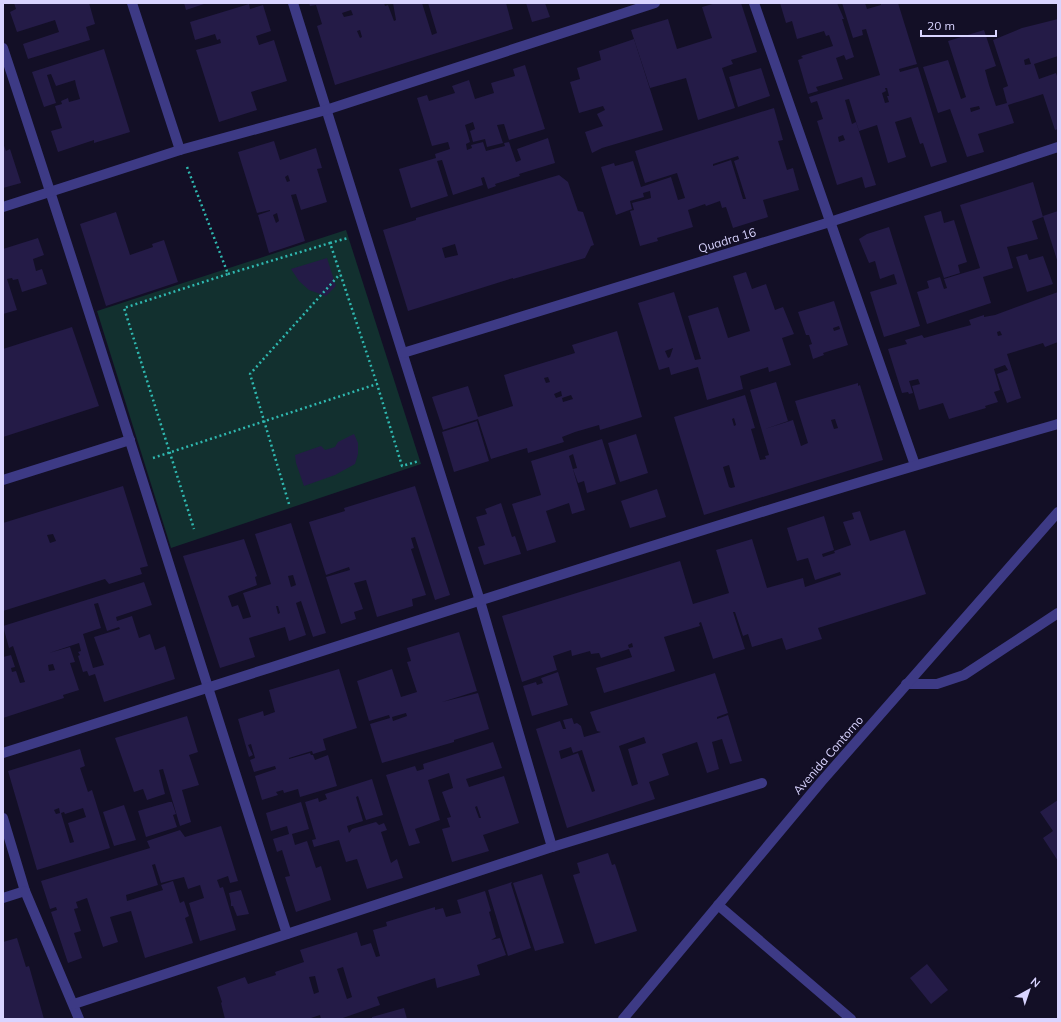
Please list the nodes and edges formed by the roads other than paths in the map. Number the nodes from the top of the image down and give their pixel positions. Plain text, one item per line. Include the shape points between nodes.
1 (132, 3) edge
2 (293, 3) edge
3 (655, 3) edge
4 (754, 3) edge
5 (3, 48) edge
6 (326, 110) junction
7 (1058, 147) edge
8 (180, 150) junction
9 (51, 192) junction
10 (3, 207) edge
11 (830, 222) junction
12 (403, 353) junction
13 (1058, 424) edge
14 (130, 440) junction
15 (915, 465) junction
16 (3, 480) edge
17 (1058, 512) edge
18 (480, 601) junction
19 (1058, 613) edge
20 (906, 684) junction
21 (207, 688) junction
22 (3, 753) edge
23 (762, 783) dead end
24 (3, 818) edge
25 (552, 848) junction
26 (25, 891) junction
27 (3, 898) edge
28 (718, 905) junction
29 (287, 934) junction
30 (74, 1004) junction
31 (78, 1019) edge
32 (623, 1019) edge
33 (850, 1019) edge

1 - 8 street
2 - 6 street
3 - 6 street
4 - 11 street
5 - 9 street
6 - 8 street
6 - 12 street
7 - 11 street, Quadra 16
8 - 9 street
9 - 10 street
9 - 14 street
11 - 12 street, Quadra 16
11 - 15 street
12 - 18 street
13 - 15 street
14 - 16 street
14 - 21 street
15 - 18 street
17 - 20 street, Avenida Contorno
18 - 21 street
18 - 25 street
19 - 20 street via 964,676 937,684
20 - 28 street, Avenida Contorno
21 - 22 street
21 - 29 street
23 - 25 street
24 - 26 street
25 - 29 street
26 - 27 street
26 - 30 street
28 - 32 street, Avenida Contorno
28 - 33 street
29 - 30 street
30 - 31 street

